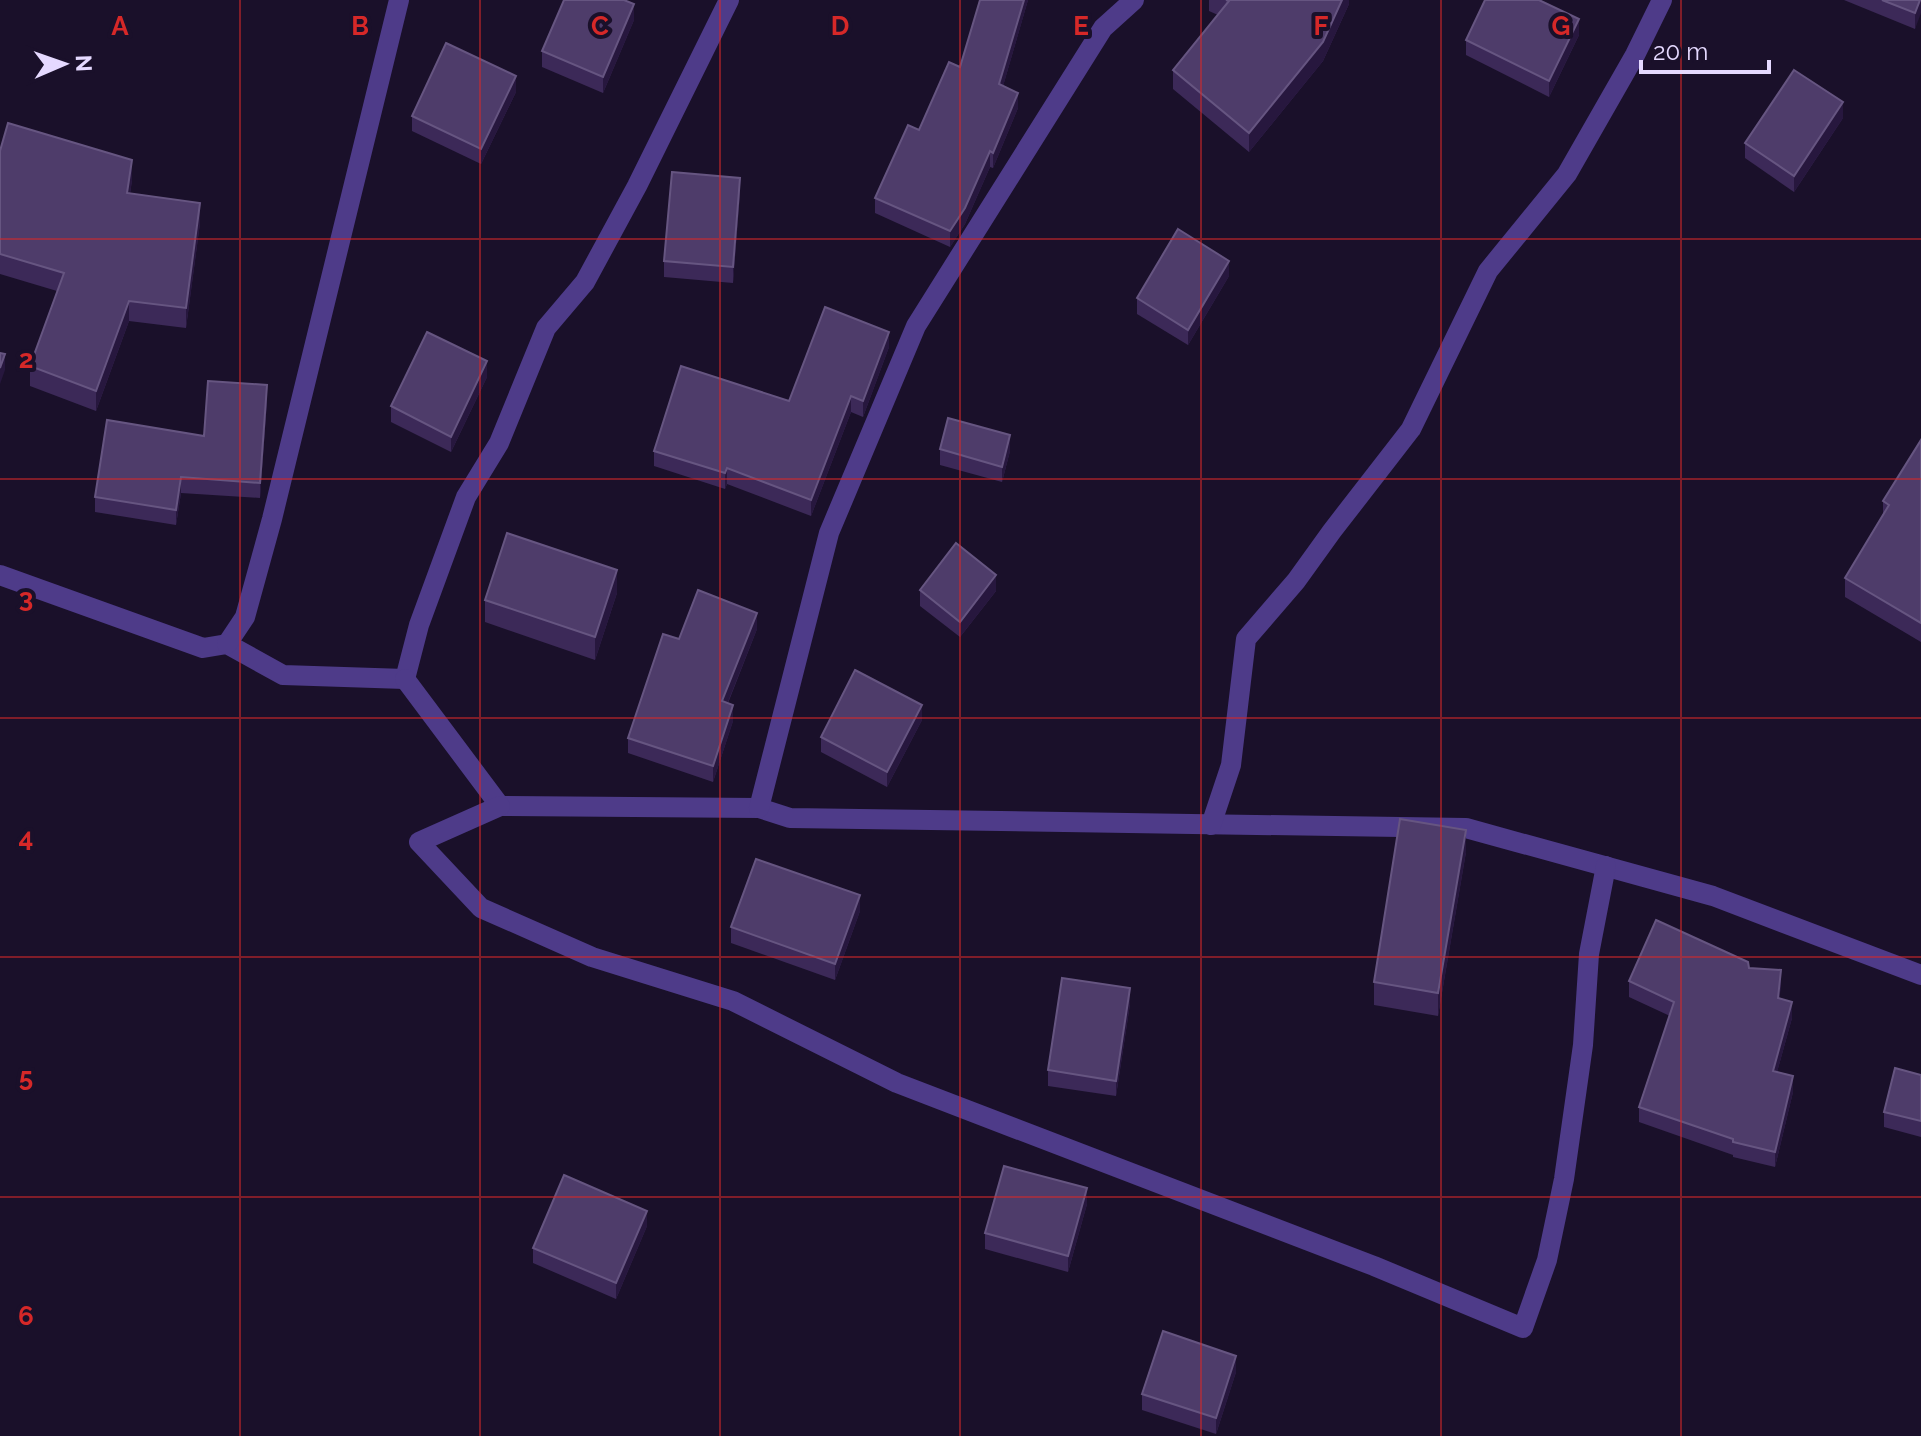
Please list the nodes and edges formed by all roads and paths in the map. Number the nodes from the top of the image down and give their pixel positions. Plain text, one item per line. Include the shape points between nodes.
1 (399, 0) edge
2 (729, 0) edge
3 (1134, 0) edge
4 (1662, 0) edge
5 (0, 575) edge
6 (227, 644) junction
7 (405, 679) junction
8 (500, 806) junction
9 (759, 808) junction
10 (1211, 825) junction
11 (1606, 866) junction
12 (1921, 975) edge

1 - 6 street via 272,519 245,617
2 - 7 street via 585,282 546,328 499,443 466,497
3 - 9 street via 1103,28 916,326 829,533
4 - 10 street via 1567,174 1488,271 1411,429 1246,639 1231,765
5 - 6 street via 203,648
6 - 7 street via 283,675
7 - 8 street
8 - 9 street
8 - 11 street via 419,842 481,908 592,957 733,1001 897,1083 1523,1328 1547,1260 1564,1179 1583,1045 1589,954
9 - 10 street via 790,818
10 - 11 street via 1466,828
11 - 12 street via 1713,896

